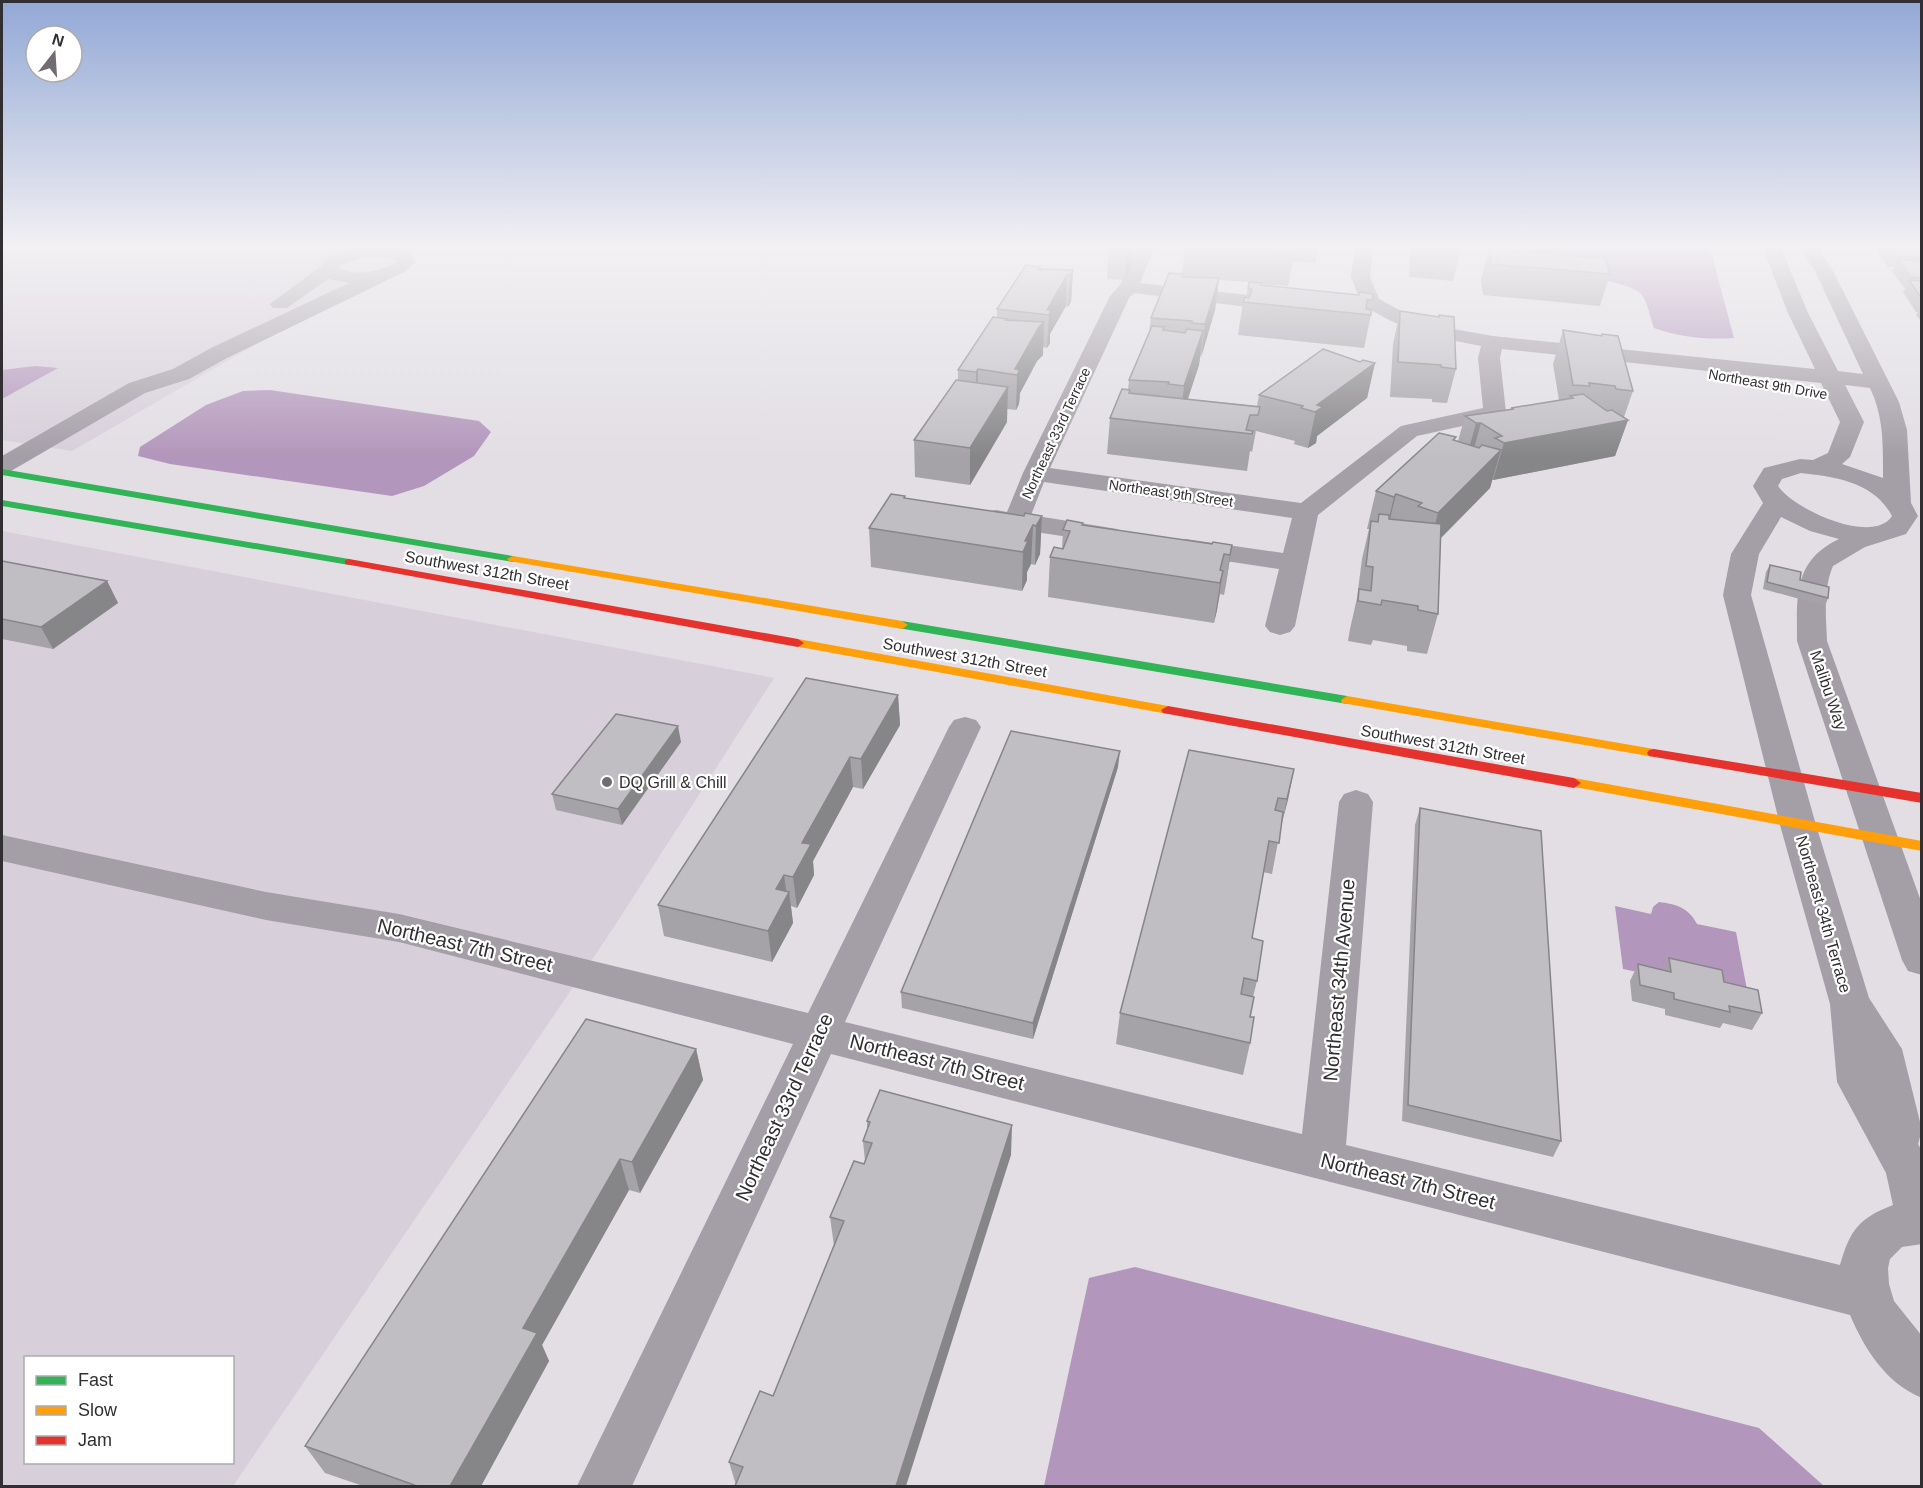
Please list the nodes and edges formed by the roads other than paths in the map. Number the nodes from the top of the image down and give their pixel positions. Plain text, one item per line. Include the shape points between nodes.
1 (253, 317) edge
2 (293, 317) edge
3 (1110, 317) edge
4 (1399, 317) edge
5 (1801, 317) edge
6 (1846, 317) edge
7 (1493, 342) junction
8 (1836, 387) junction
9 (137, 388) junction
10 (1883, 392) junction
11 (2, 466) edge
12 (1816, 468) junction
13 (2, 472) edge
14 (1035, 473) junction
15 (1899, 502) junction
16 (2, 503) edge
17 (1776, 503) junction
18 (1306, 512) junction
19 (970, 514) edge
20 (1016, 521) junction
21 (1876, 533) junction
22 (1132, 538) edge
23 (1167, 544) edge
24 (1294, 563) junction
25 (588, 591) dead end
26 (555, 599) junction
27 (1280, 626) dead end
28 (973, 638) junction
29 (911, 642) dead end
30 (965, 727) dead end
31 (1784, 774) junction
32 (1863, 788) junction
33 (1922, 798) edge
34 (1356, 801) dead end
35 (1798, 825) junction
36 (1882, 839) junction
37 (1922, 846) edge
38 (2, 848) edge
39 (1922, 960) edge
40 (820, 1033) junction
41 (1322, 1159) junction
42 (1921, 1222) edge
43 (1868, 1296) junction
44 (1922, 1372) edge
45 (604, 1486) edge

1 - 9 street via 145,370
2 - 9 street via 181,374
3 - 14 street, Northeast 33rd Terrace
4 - 7 street, Northeast 9th Drive via 1437,332
5 - 8 street
6 - 10 street, Malibu Way
7 - 8 street, Northeast 9th Drive via 1650,358 1758,385
7 - 18 street via 1489,358 1495,412 1409,431
8 - 10 street, Northeast 9th Drive
8 - 12 street via 1852,422 1838,457
9 - 11 street
10 - 15 street, Malibu Way via 1895,430
12 - 15 street via 1856,476 1882,488
12 - 17 street via 1774,472 1765,485
13 - 28 main road, Southwest 312th Street
14 - 18 street, Northeast 9th Street
14 - 20 street, Northeast 33rd Terrace
15 - 21 street, Malibu Way via 1905,516 1897,528
16 - 26 main road, Southwest 312th Street
17 - 21 street, Malibu Way via 1822,527
17 - 31 street via 1745,554 1737,596
18 - 24 street
19 - 20 street
20 - 22 street
21 - 32 street, Malibu Way via 1822,562 1812,591 1812,641
23 - 24 street
24 - 27 street
25 - 26 main road via 566,591
26 - 35 main road, Southwest 312th Street
28 - 29 main road
28 - 31 main road, Southwest 312th Street
30 - 40 street, Northeast 33rd Terrace
31 - 32 main road, Southwest 312th Street
31 - 35 street
32 - 33 main road, Southwest 312th Street
32 - 36 street, Malibu Way
34 - 41 street, Northeast 34th Avenue
35 - 36 main road, Southwest 312th Street
35 - 42 street, Northeast 34th Terrace via 1850,1004 1881,1049
36 - 37 main road, Southwest 312th Street
36 - 39 street
38 - 40 street, Northeast 7th Street via 266,906 399,928
40 - 41 street, Northeast 7th Street
40 - 45 street, Northeast 33rd Terrace
41 - 43 street, Northeast 7th Street
42 - 43 street via 1893,1227 1873,1241 1863,1262 1864,1290
43 - 44 street via 1880,1325 1908,1361

